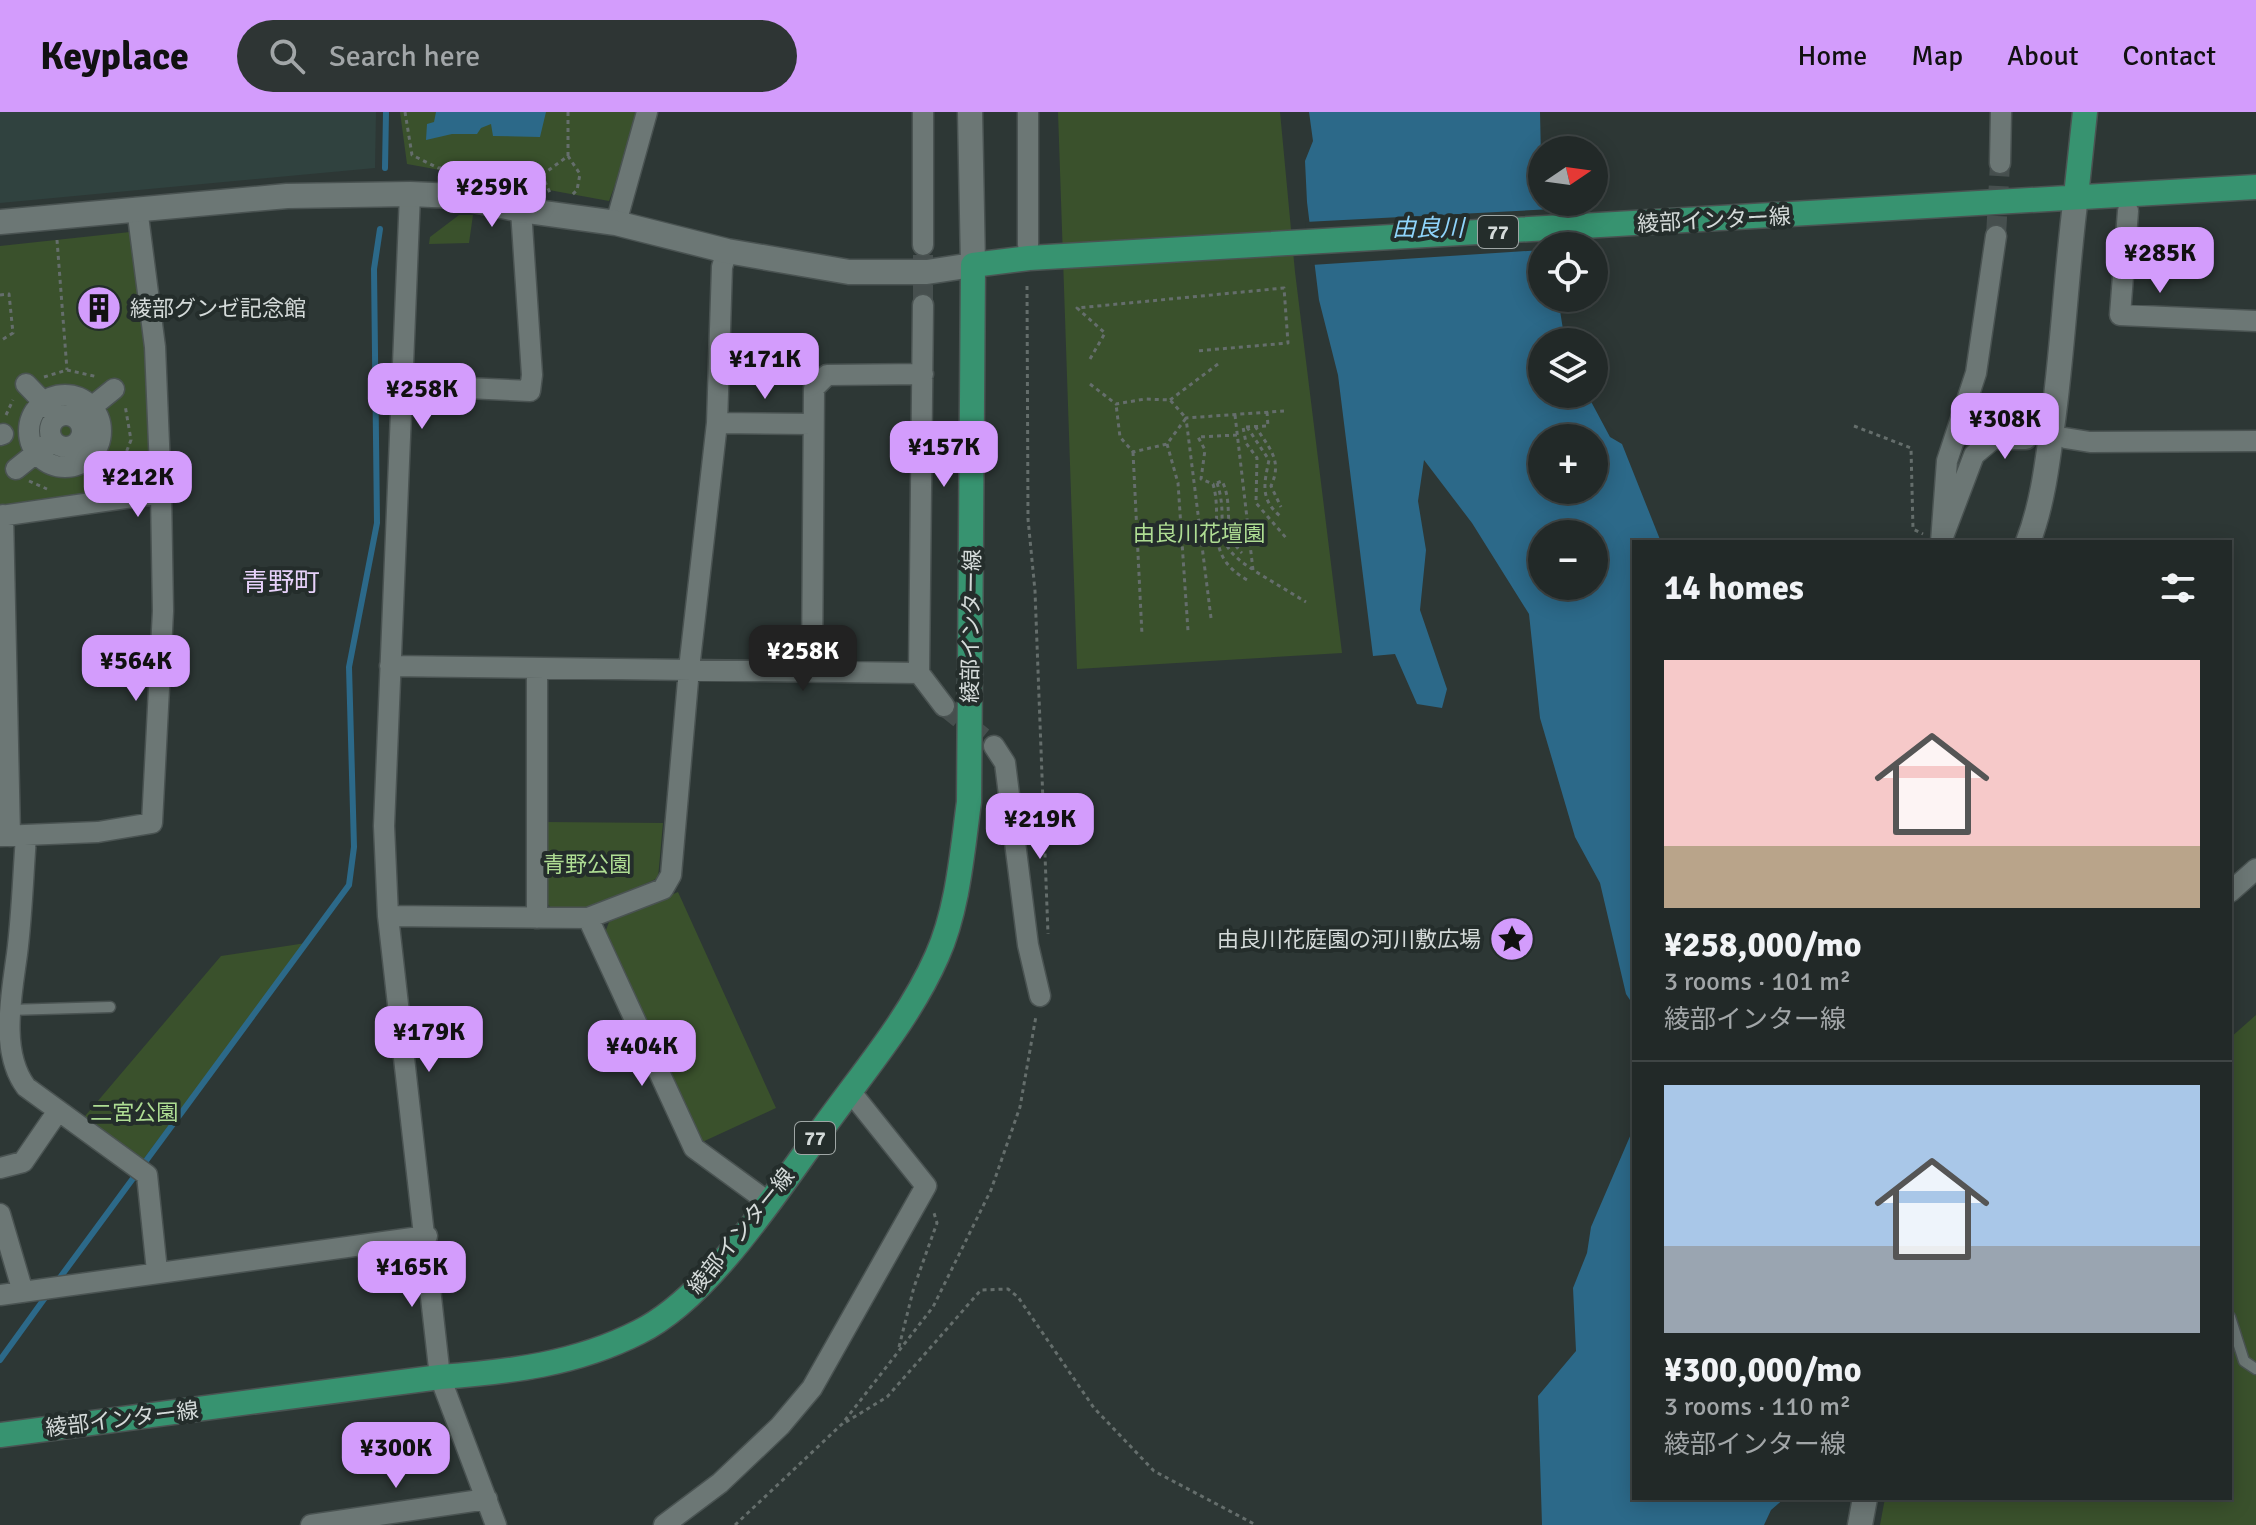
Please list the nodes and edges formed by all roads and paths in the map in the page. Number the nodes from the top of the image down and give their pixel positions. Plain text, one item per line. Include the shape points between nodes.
1 (405, 112) edge
2 (568, 112) edge
3 (647, 112) edge
4 (923, 112) edge
5 (970, 112) edge
6 (1028, 112) edge
7 (2001, 112) edge
8 (2085, 112) edge
9 (568, 156) junction
10 (2000, 163) tunnel mouth
11 (542, 175) junction
12 (2256, 187) edge
13 (410, 194) junction
14 (2076, 196) junction
15 (552, 197) dead end
16 (566, 201) dead end
17 (137, 208) junction
18 (521, 210) junction
19 (2128, 211) dead end
20 (0, 222) edge
21 (616, 223) junction
22 (1996, 236) tunnel mouth
23 (57, 240) dead end
24 (923, 245) tunnel mouth
25 (727, 251) junction
26 (1037, 251) junction
27 (973, 265) junction
28 (1027, 286) dead end
29 (0, 295) edge
30 (923, 305) tunnel mouth
31 (2256, 321) edge
32 (0, 341) edge
33 (1196, 351) dead end
34 (1090, 359) dead end
35 (1218, 364) dead end
36 (67, 370) dead end
37 (923, 374) junction
38 (26, 384) dead end
39 (1090, 384) dead end
40 (402, 385) junction
41 (114, 389) dead end
42 (1170, 400) junction
43 (1116, 404) junction
44 (67, 411) junction
45 (1284, 411) dead end
46 (1267, 412) junction
47 (1235, 415) junction
48 (1186, 418) junction
49 (717, 423) junction
50 (812, 424) junction
51 (1255, 426) junction
52 (1854, 426) dead end
53 (1247, 427) junction
54 (1237, 435) junction
55 (2065, 438) dead end
56 (2026, 439) dead end
57 (2256, 441) edge
58 (1167, 444) junction
59 (44, 446) junction
60 (82, 450) junction
61 (1133, 452) junction
62 (16, 469) dead end
63 (108, 480) dead end
64 (1215, 484) junction
65 (161, 493) junction
66 (1281, 507) dead end
67 (2, 516) edge
68 (1280, 516) dead end
69 (1287, 539) dead end
70 (1937, 540) edge
71 (1941, 540) edge
72 (1942, 540) edge
73 (2029, 540) edge
74 (1242, 553) dead end
75 (1253, 570) junction
76 (1249, 581) dead end
77 (1306, 602) dead end
78 (1211, 618) dead end
79 (1188, 631) dead end
80 (1142, 635) dead end
81 (390, 666) junction
82 (689, 669) junction
83 (537, 671) junction
84 (812, 671) junction
85 (919, 673) junction
86 (944, 706) tunnel mouth
87 (994, 746) tunnel mouth
88 (12, 837) edge
89 (2256, 869) edge
90 (2232, 890) edge
91 (388, 916) junction
92 (537, 918) junction
93 (588, 918) junction
94 (1047, 937) dead end
95 (1040, 996) joint
96 (110, 1007) dead end
97 (2, 1011) edge
98 (850, 1091) junction
99 (58, 1111) junction
100 (0, 1168) edge
101 (926, 1186) junction
102 (768, 1202) junction
103 (0, 1214) edge
104 (427, 1236) junction
105 (157, 1271) junction
106 (23, 1292) junction
107 (0, 1295) edge
108 (2232, 1323) edge
109 (898, 1351) junction
110 (2256, 1369) edge
111 (440, 1377) junction
112 (842, 1424) junction
113 (0, 1435) edge
114 (487, 1499) junction
115 (1865, 1500) edge
116 (311, 1525) edge
117 (496, 1525) edge
118 (664, 1525) edge
119 (735, 1525) edge
120 (1256, 1525) edge
121 (1860, 1525) edge

1 - 11 path via 412,155 438,168 468,166
2 - 9 path
3 - 21 street
4 - 24 street
5 - 27 street
6 - 26 street
7 - 10 street
8 - 14 main road
9 - 11 path
9 - 16 path via 580,174 577,190
11 - 15 path
12 - 14 main road, 綾部インター線
13 - 17 street via 287,196
13 - 18 street via 455,196
13 - 40 street
14 - 26 main road, 綾部インター線 / 77 via 1951,207
14 - 73 street via 2049,451
17 - 20 street
17 - 65 street via 155,347
18 - 21 street
18 - 40 street via 530,391
19 - 31 street via 2120,315
21 - 25 street
22 - 71 street via 1976,373 1947,461
23 - 36 path
25 - 27 street via 849,272 927,272
25 - 49 street via 722,267
26 - 27 main road, 綾部インター線 / 77
27 - 98 main road, 綾部インター線 / 77 via 969,802 960,876 938,954 904,1018
28 - 94 path via 1028,519
29 - 32 path via 9,294 13,333
30 - 37 street
33 - 34 path via 1288,343 1284,288 1077,308 1105,333
35 - 42 path
37 - 50 street via 827,375 814,388
37 - 85 street
38 - 44 street
39 - 43 path
40 - 81 street
41 - 44 street
42 - 43 path
42 - 48 path
43 - 61 path via 1120,437
44 - 59 street via 32,415 29,439
44 - 60 street via 101,430 99,442
45 - 46 path
46 - 47 path
46 - 51 path via 1268,426
47 - 48 path
47 - 54 path
48 - 58 path
48 - 78 path
49 - 50 street
49 - 82 street
50 - 84 street
51 - 53 path
51 - 66 path via 1276,455 1277,474 1271,486
52 - 70 path via 1911,448 1913,529
53 - 68 path via 1269,460 1263,493
53 - 69 path via 1246,443 1257,458 1256,503
54 - 64 path via 1198,437 1205,450 1201,479
54 - 75 path
55 - 57 street
56 - 72 street via 1993,439 1974,455
58 - 61 path
58 - 79 path via 1178,483
59 - 60 street via 52,465 64,467
59 - 62 street
60 - 63 street
61 - 80 path
64 - 74 path via 1222,481 1230,497 1227,530
64 - 75 path via 1222,497 1220,533 1235,558
64 - 76 path via 1215,536 1226,559
65 - 67 street
65 - 88 street via 163,611 152,823
67 - 88 street
75 - 77 path
81 - 83 street
81 - 91 street via 384,826
82 - 83 street
82 - 84 street
82 - 93 street via 671,875 663,889
83 - 92 street
84 - 85 street
85 - 86 street
87 - 95 street via 1005,763 1028,945
88 - 97 street via 17,955
89 - 90 street
91 - 92 street
91 - 104 street
92 - 93 street
93 - 102 street via 694,1148
95 - 109 path via 1020,1107 991,1190 933,1307
96 - 97 lane
97 - 99 street via 10,1071
98 - 101 street
98 - 102 main road, 綾部インター線 / 77
99 - 100 street via 23,1162
99 - 105 street via 147,1175
101 - 109 path via 937,1223
101 - 118 street via 812,1388 730,1473
102 - 111 main road, 綾部インター線 / 77 via 675,1311 640,1332 577,1358 506,1372
103 - 106 street
104 - 105 street
104 - 111 street
105 - 106 street
106 - 107 street
108 - 110 lane via 2244,1361
109 - 112 path
111 - 113 main road, 綾部インター線 / 77
111 - 114 street
112 - 119 path
112 - 120 path via 887,1397 981,1290 1008,1289 1094,1408 1154,1471
114 - 116 street
114 - 117 street
115 - 121 street

